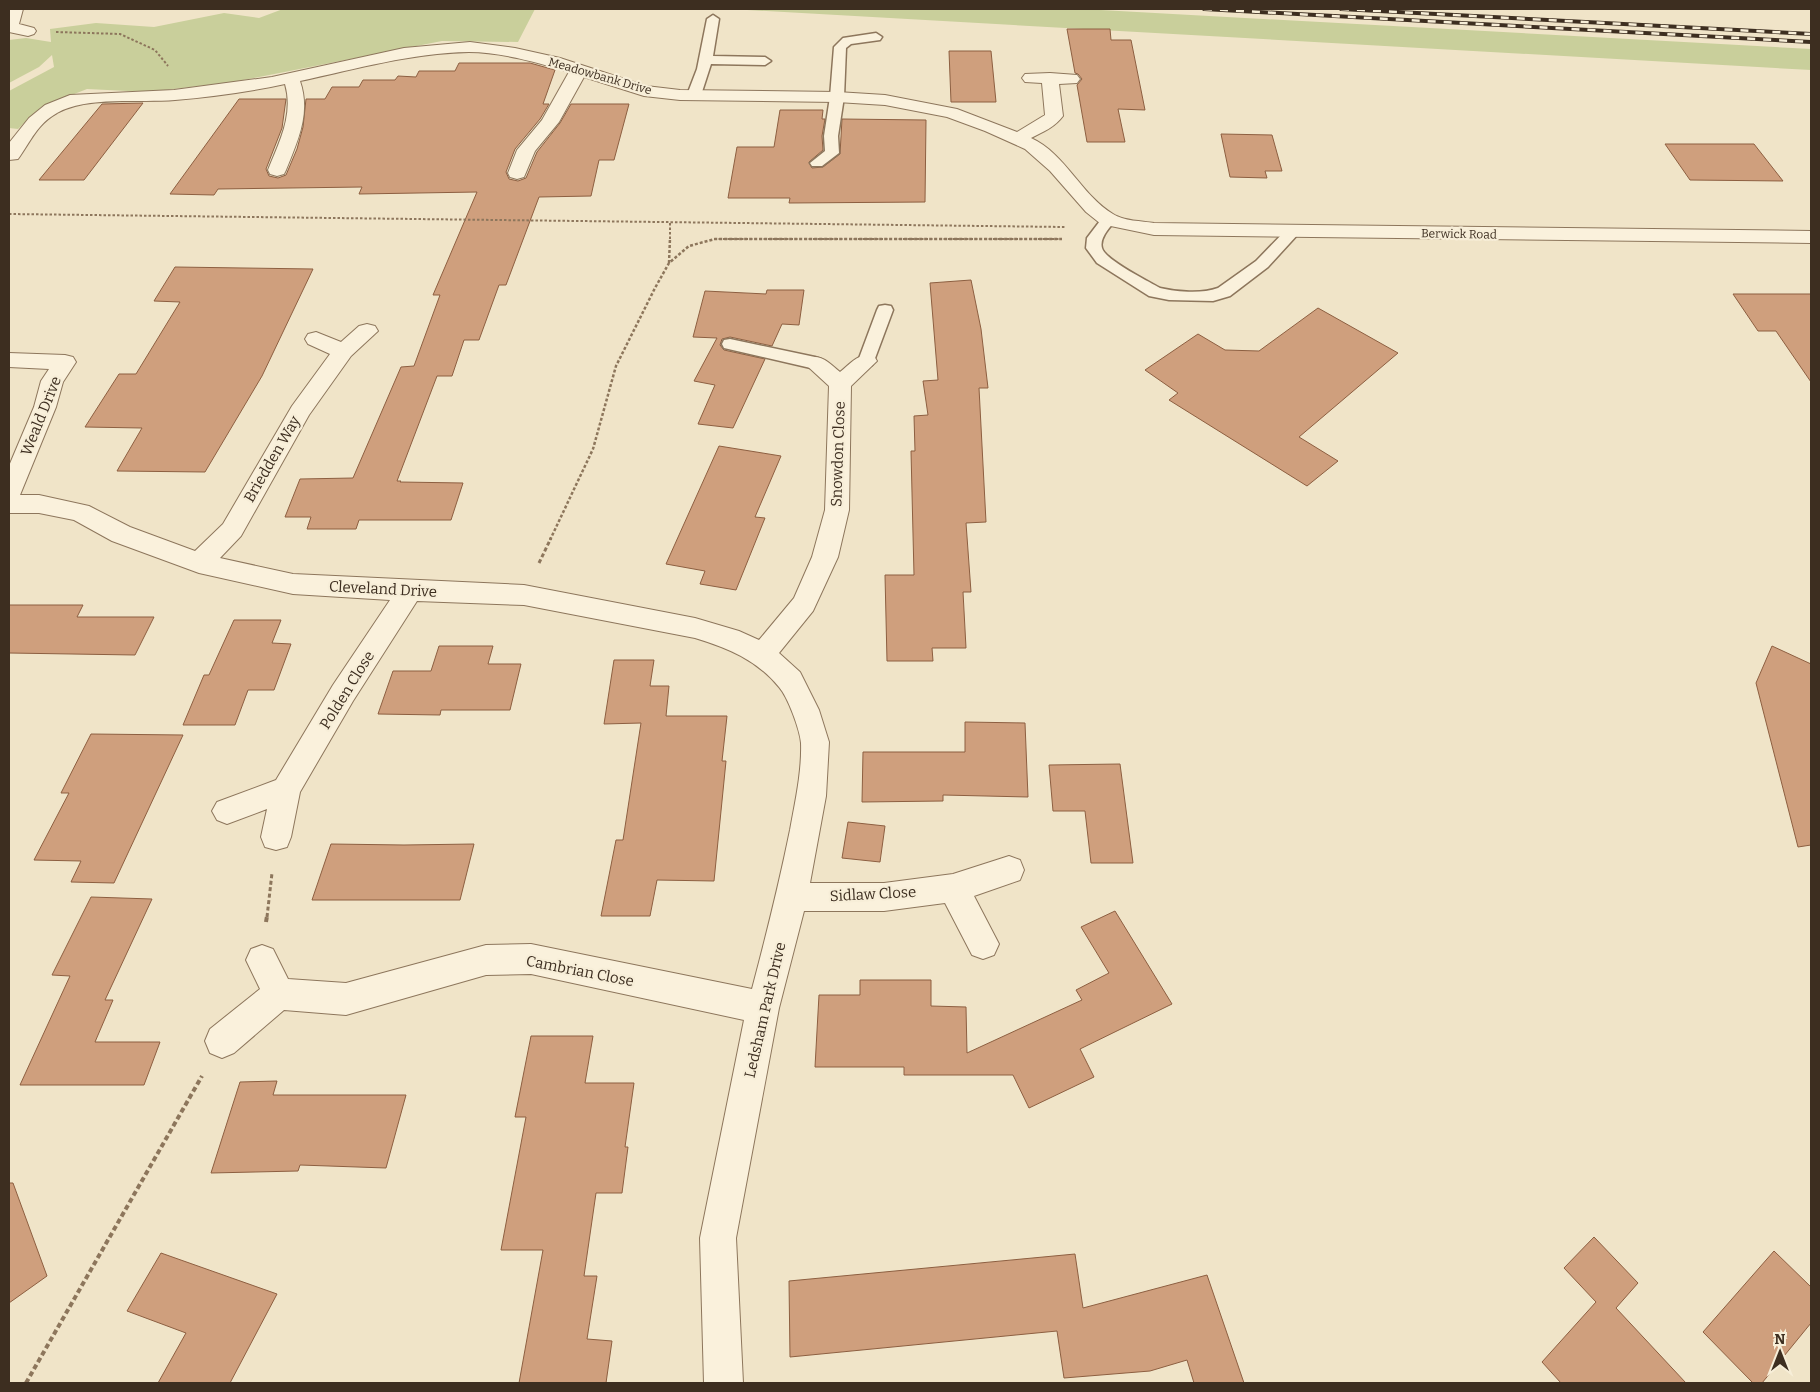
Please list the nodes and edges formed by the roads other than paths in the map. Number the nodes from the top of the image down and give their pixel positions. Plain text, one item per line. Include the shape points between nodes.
1 (15, 9) edge
2 (713, 19) dead end
3 (28, 32) road end
4 (876, 37) dead end
5 (706, 60) junction
6 (765, 61) dead end
7 (579, 70) junction
8 (291, 78) junction
9 (1031, 78) dead end
10 (1050, 78) junction
11 (1071, 79) dead end
12 (694, 95) junction
13 (837, 97) junction
14 (1017, 139) junction
15 (12, 156) dead end
16 (817, 163) dead end
17 (277, 170) dead end
18 (517, 173) dead end
19 (1108, 220) junction
20 (1292, 232) junction
21 (1811, 238) edge
22 (885, 310) dead end
23 (368, 331) dead end
24 (316, 339) dead end
25 (730, 344) dead end
26 (342, 351) junction
27 (9, 360) edge
28 (866, 361) joint
29 (815, 363) joint
30 (840, 384) junction
31 (9, 494) edge
32 (9, 504) edge
33 (199, 563) junction
34 (410, 592) junction
35 (763, 654) junction
36 (286, 789) junction
37 (227, 811) dead end
38 (276, 837) road end
39 (1009, 870) dead end
40 (953, 888) junction
41 (792, 897) junction
42 (983, 944) dead end
43 (262, 960) road end
44 (279, 994) junction
45 (763, 1008) junction
46 (222, 1041) road end
47 (724, 1383) edge

1 - 3 street via 10,27
2 - 5 lane
4 - 13 lane via 847,41 840,47
5 - 6 lane
5 - 12 lane
7 - 8 street, Meadowbank Drive via 515,52 470,47 404,53
7 - 12 street, Meadowbank Drive via 644,91
7 - 18 street via 550,122 526,150
8 - 15 street, Meadowbank Drive via 174,95 76,99 51,109 35,122
8 - 17 street via 297,93 298,116
9 - 10 street
10 - 11 street
10 - 14 street via 1054,116
12 - 13 street, Meadowbank Drive
13 - 14 street, Meadowbank Drive via 885,100 951,113 991,126
13 - 16 lane via 831,136 832,153
14 - 19 street, Meadowbank Drive via 1032,146 1057,167
19 - 20 street, Berwick Road via 1154,229
19 - 20 lane via 1095,238 1094,248 1102,260 1155,292 1169,295 1212,296 1224,292 1262,264
20 - 21 street, Berwick Road
22 - 28 lane
23 - 26 street, Briedden Way
24 - 26 street
25 - 29 lane
26 - 33 street, Briedden Way via 300,411 232,530
27 - 31 street, Weald Drive via 65,362 52,381 45,407
28 - 30 street, Snowdon Close
29 - 30 street, Snowdon Close
30 - 35 street, Snowdon Close via 837,510 825,558 804,604
32 - 33 street, Cleveland Drive via 39,504 80,512 121,534
33 - 34 street, Cleveland Drive via 293,584
34 - 35 street, Cleveland Drive via 524,595 619,612 730,638
34 - 36 street, Polden Close
35 - 41 street, Ledsham Park Drive via 790,680 805,710 815,742 811,796
36 - 37 street
36 - 38 street, Polden Close
39 - 40 street, Sidlaw Close
40 - 41 street, Sidlaw Close via 884,897
40 - 42 street
41 - 45 street, Ledsham Park Drive
43 - 44 street
44 - 45 street, Cambrian Close via 346,999 486,960 531,959
44 - 46 street
45 - 47 street, Ledsham Park Drive via 718,1238

